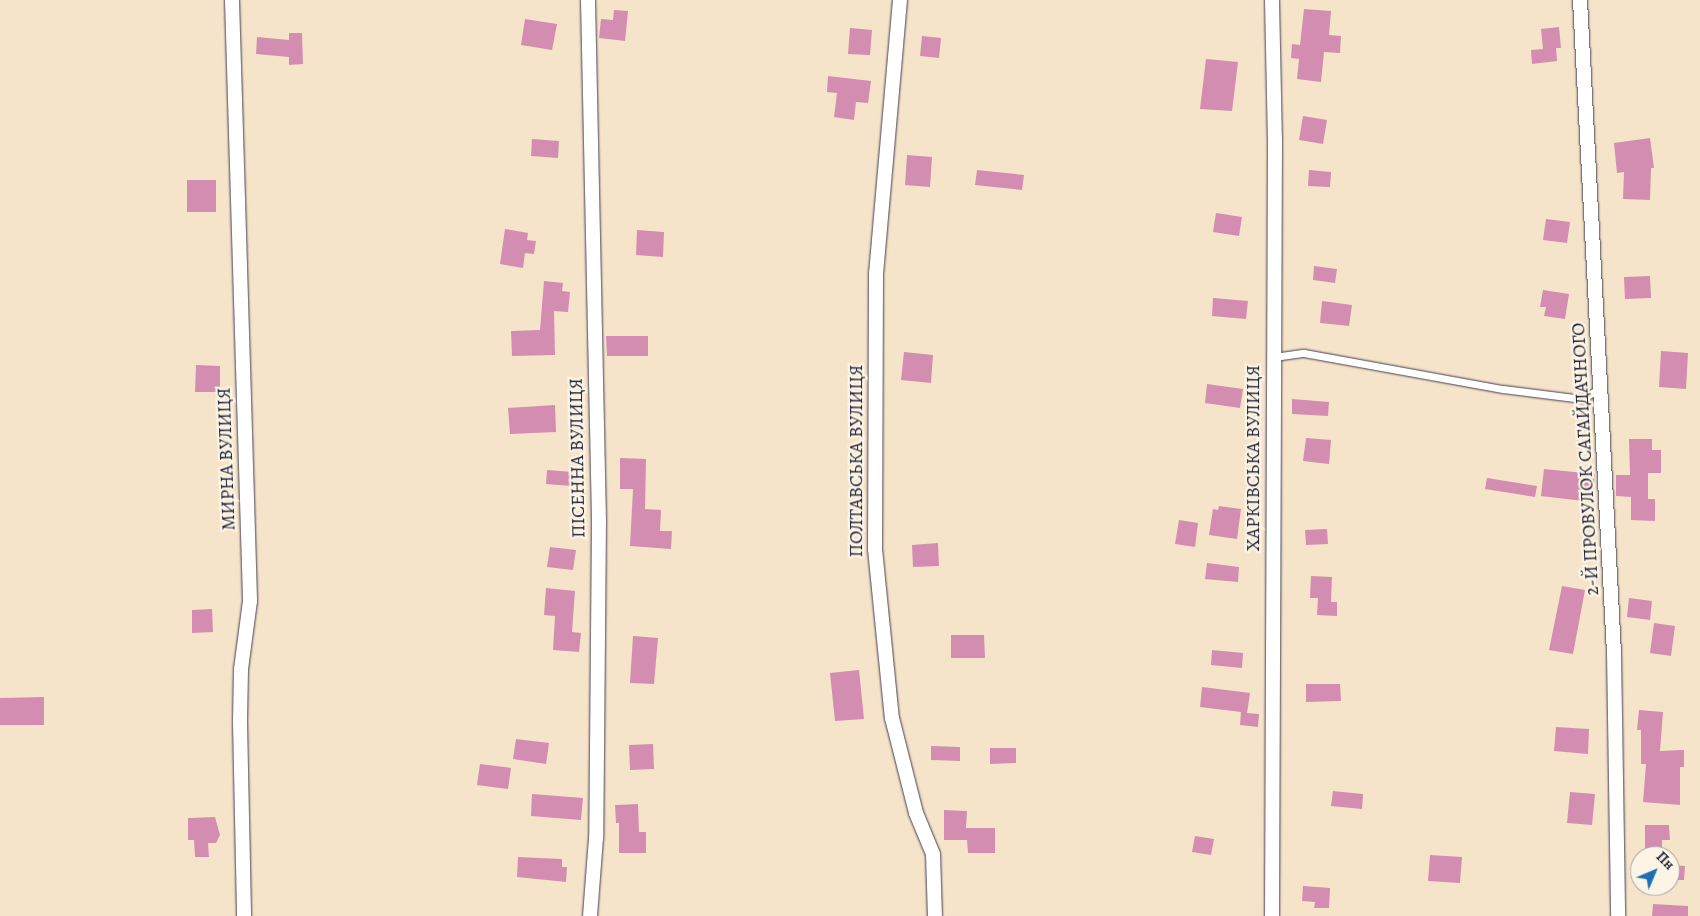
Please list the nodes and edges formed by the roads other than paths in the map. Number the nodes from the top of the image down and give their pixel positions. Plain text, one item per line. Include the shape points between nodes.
1 (232, 0) edge
2 (588, 0) edge
3 (900, 0) edge
4 (1272, 0) edge
5 (1580, 0) edge
6 (1273, 357) junction
7 (1603, 386) junction
8 (244, 916) edge
9 (590, 916) edge
10 (935, 916) edge
11 (1272, 916) edge
12 (1618, 916) edge

1 - 8 street, МИРНА ВУЛИЦЯ via 250,600 241,669
2 - 9 street, ПІСЕННА ВУЛИЦЯ via 599,521 596,838
3 - 10 street, ПОЛТАВСЬКА ВУЛИЦЯ via 876,273 875,549 892,718 916,812 933,854
4 - 6 street, ХАРКІВСЬКА ВУЛИЦЯ
5 - 7 street, 2-Й ПРОВУЛОК САГАЙДАЧНОГО
6 - 7 lane via 1304,353 1503,389 1582,399
6 - 11 street, ХАРКІВСЬКА ВУЛИЦЯ
7 - 12 street, 2-Й ПРОВУЛОК САГАЙДАЧНОГО via 1614,653

